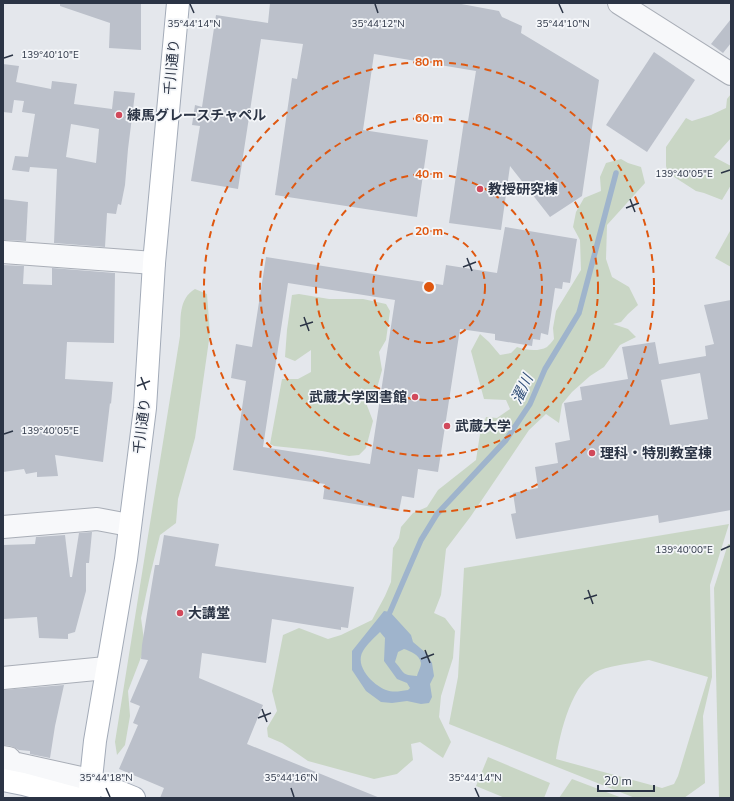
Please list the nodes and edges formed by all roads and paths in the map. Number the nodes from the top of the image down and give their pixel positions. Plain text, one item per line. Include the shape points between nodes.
1 (178, 3) edge
2 (619, 3) edge
3 (731, 74) edge
4 (3, 252) edge
5 (154, 263) junction
6 (129, 525) junction
7 (3, 526) edge
8 (106, 668) junction
9 (3, 678) edge
10 (3, 757) edge
11 (3, 780) edge
12 (90, 789) edge
13 (75, 798) edge
14 (134, 798) edge

1 - 5 main road, 千川通り
2 - 3 street
4 - 5 street
5 - 6 main road, 千川通り via 145,408
6 - 7 street via 98,518
6 - 8 main road, 千川通り via 126,559
8 - 9 street
8 - 12 main road, 千川通り
10 - 12 street
11 - 13 main road
12 - 14 main road

